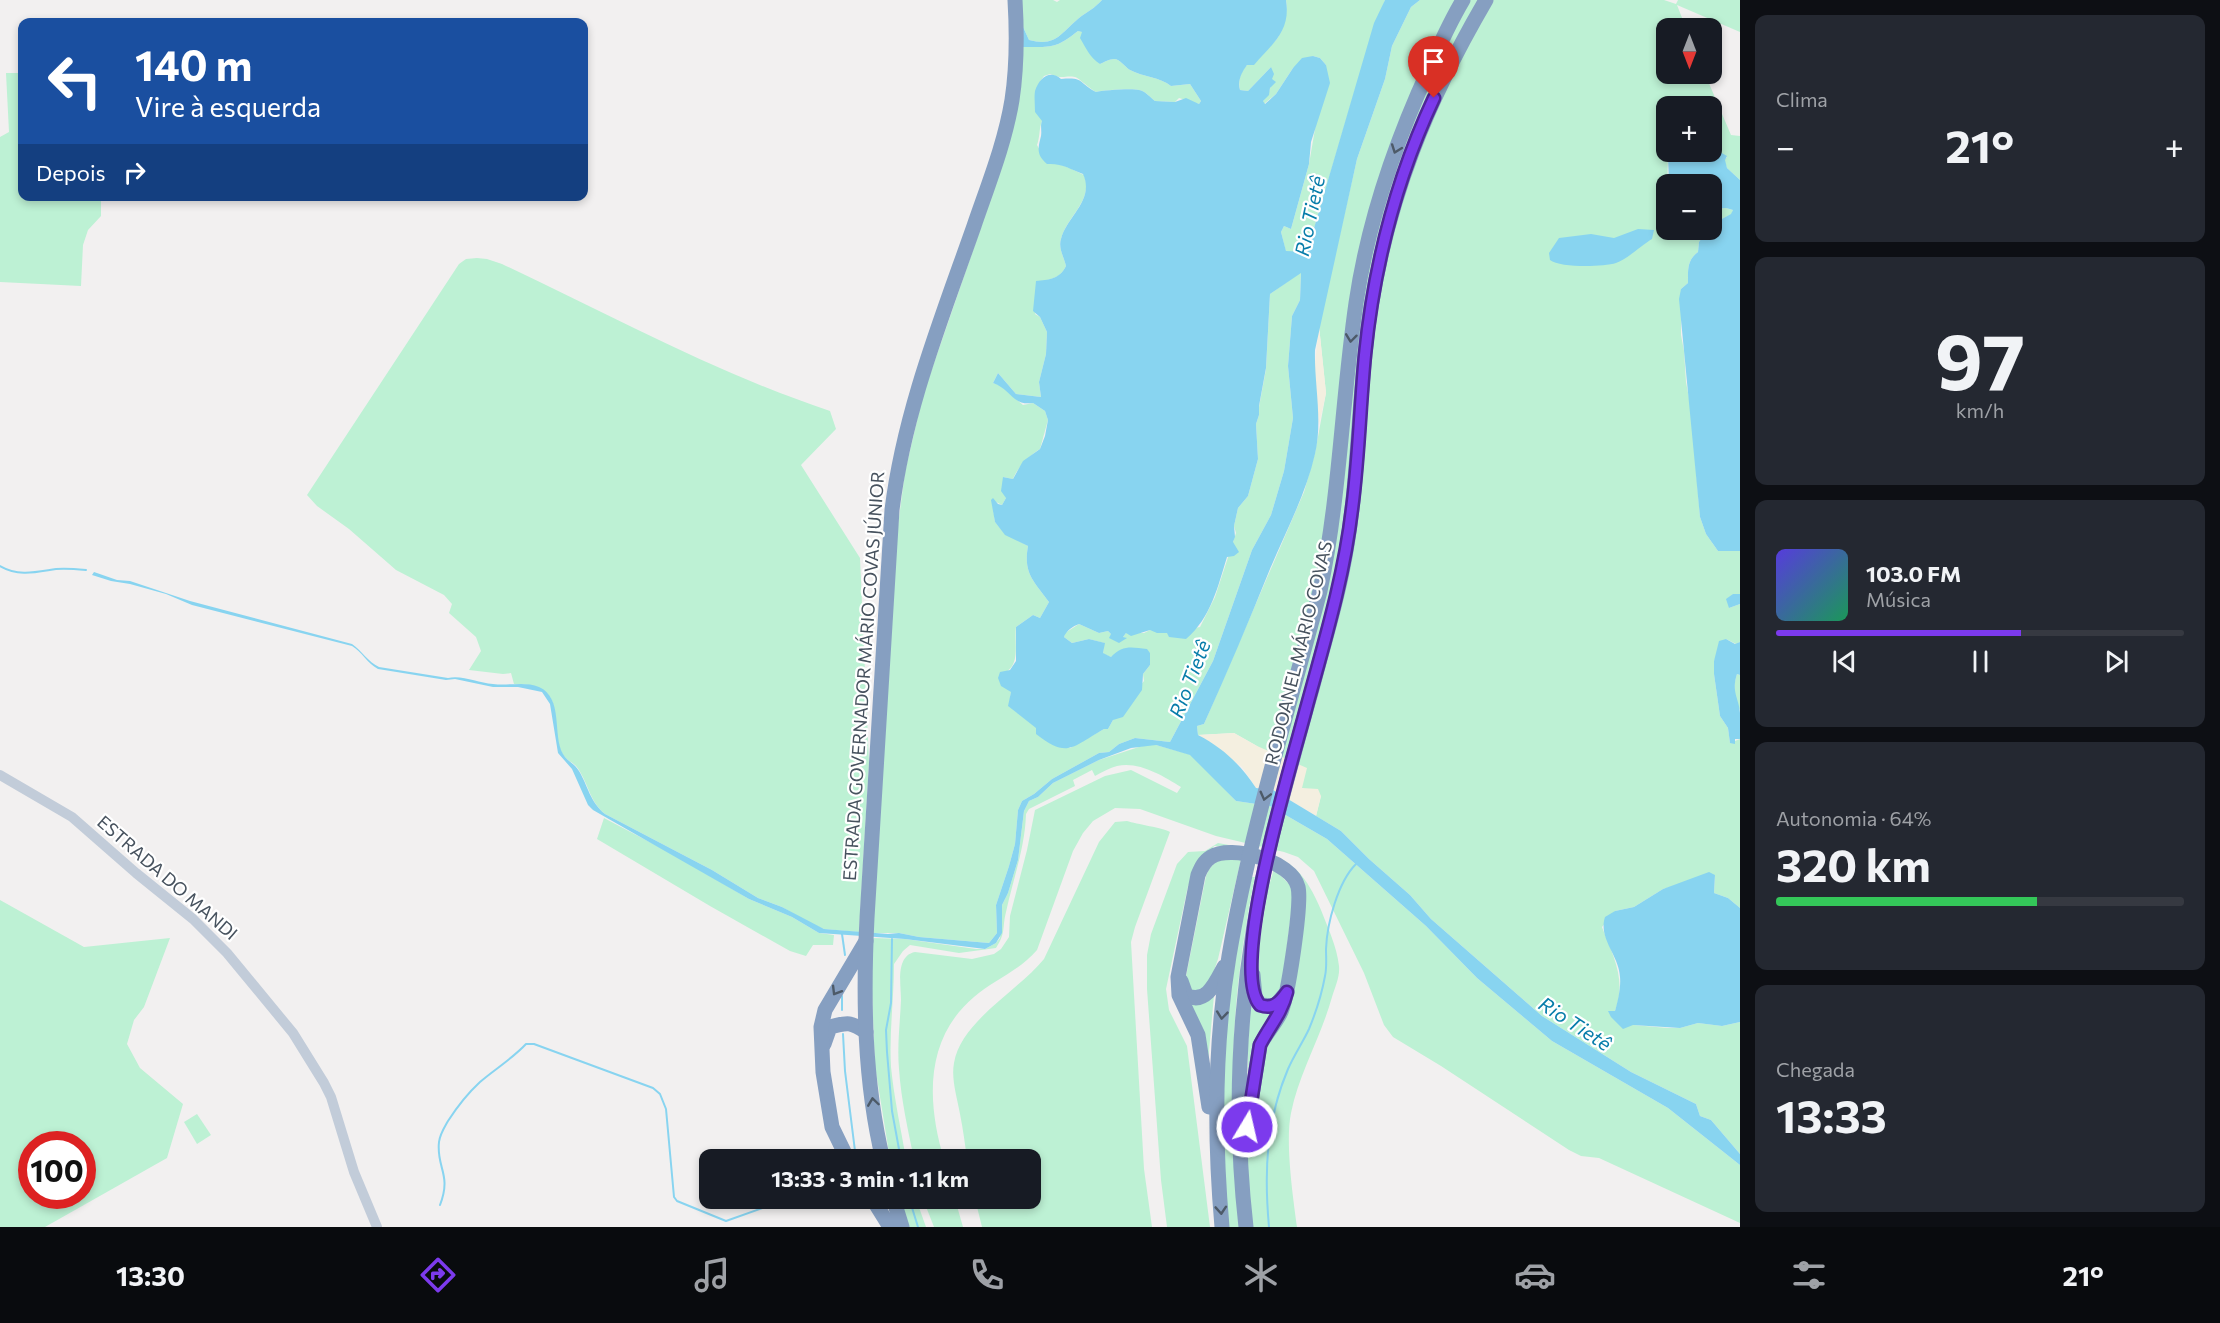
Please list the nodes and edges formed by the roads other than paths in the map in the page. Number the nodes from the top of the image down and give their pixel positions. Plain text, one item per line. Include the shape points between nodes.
1 (1015, 0) edge
2 (1463, 0) edge
3 (1486, 0) edge
4 (0, 775) edge
5 (866, 936) junction
6 (1251, 944) junction
7 (1229, 957) junction
8 (1181, 970) junction
9 (1287, 992) junction
10 (866, 1032) junction
11 (822, 1052) junction
12 (1216, 1139) junction
13 (843, 1149) edge
14 (879, 1149) edge
15 (1240, 1153) junction
16 (879, 1209) edge
17 (896, 1209) edge
18 (377, 1227) edge
19 (890, 1227) edge
20 (902, 1227) edge
21 (1222, 1227) edge
22 (1246, 1227) edge

1 - 5 highway, ESTRADA GOVERNADOR MÁRIO COVAS JÚNIOR via 1016,54 1010,109 999,153 916,395 898,469 890,537
2 -> 7 highway, RODOANEL MÁRIO COVAS via 1405,123 1368,237 1351,337 1327,558 1241,895
3 - 6 highway, RODOANEL MÁRIO COVAS via 1427,112 1386,232 1370,314 1355,489 1342,572 1281,803
4 - 18 main road, ESTRADA DO MANDI via 72,817 193,919 227,953 293,1034 324,1083
5 - 10 highway, ESTRADA GOVERNADOR MÁRIO COVAS JÚNIOR
5 -> 11 highway, ESTRADA GOVERNADOR MÁRIO COVAS JÚNIOR via 825,1010
6 - 9 highway via 1257,1002 1264,1007 1275,1006
6 - 15 highway, RODOANEL MÁRIO COVAS via 1239,1053
7 - 8 highway via 1215,985 1201,998 1186,995
7 -> 12 highway, RODOANEL MÁRIO COVAS via 1217,1071
8 - 9 highway via 1202,867 1217,854 1243,854 1279,864 1288,870 1298,888
8 - 12 highway via 1179,995 1198,1035
9 - 15 highway via 1280,1014 1260,1045
10 - 11 highway via 854,1024 830,1027
14 -> 10 highway, ESTRADA GOVERNADOR MÁRIO COVAS JÚNIOR
11 - 13 highway, ESTRADA GOVERNADOR MÁRIO COVAS JÚNIOR via 832,1127
12 -> 21 highway, RODOANEL MÁRIO COVAS
15 - 22 highway, RODOANEL MÁRIO COVAS
16 - 19 highway
17 - 20 highway

